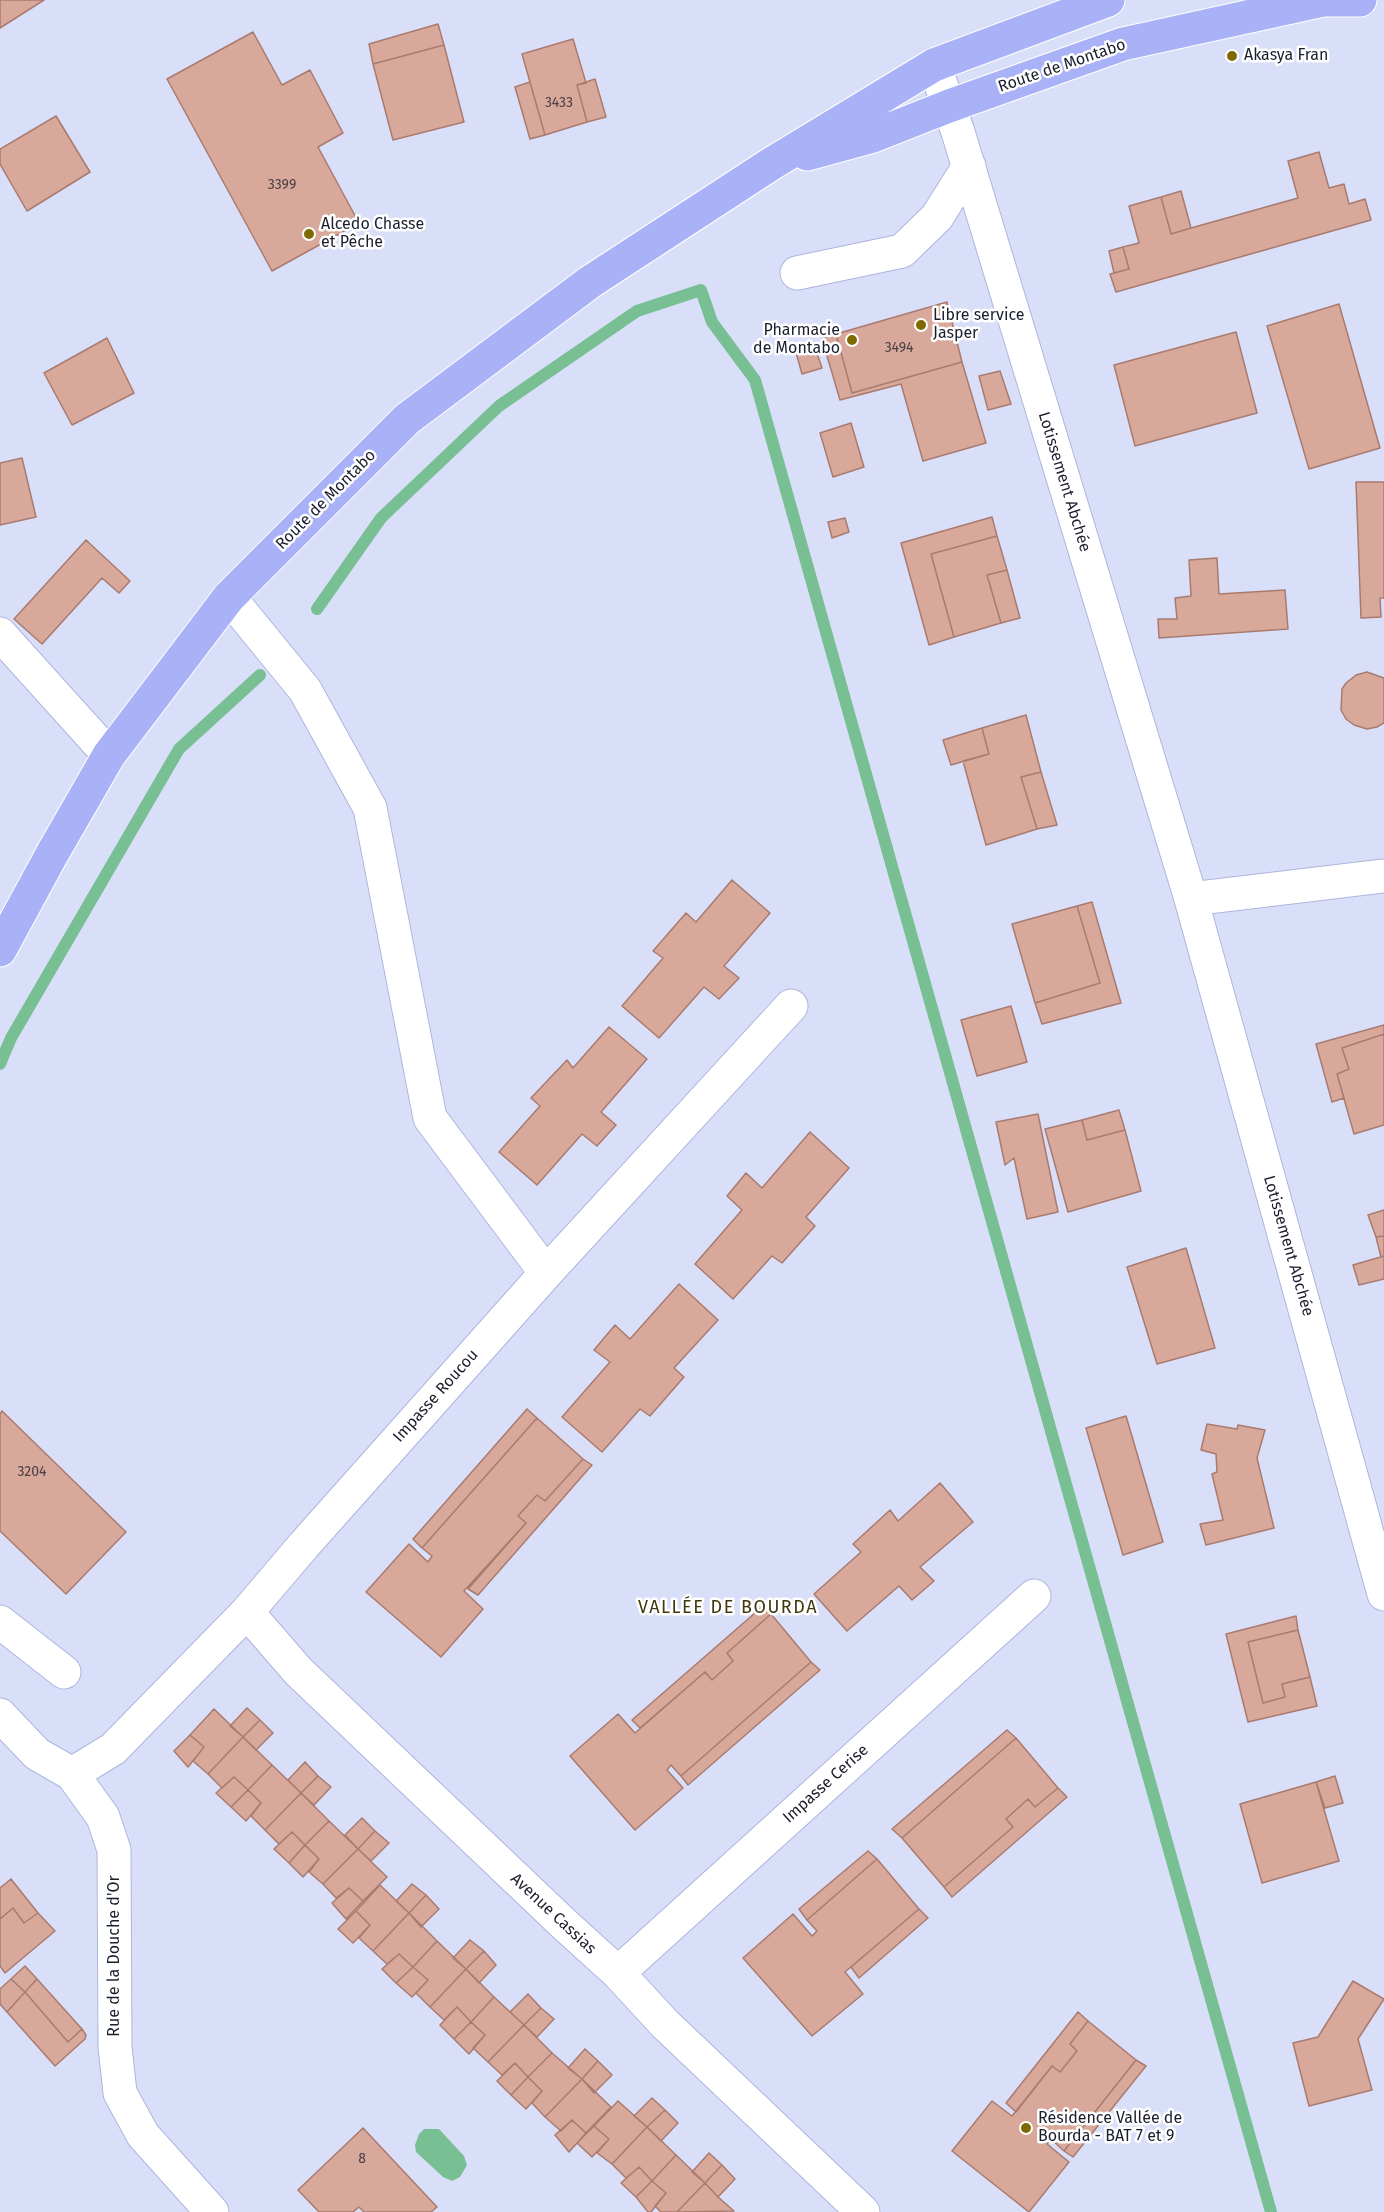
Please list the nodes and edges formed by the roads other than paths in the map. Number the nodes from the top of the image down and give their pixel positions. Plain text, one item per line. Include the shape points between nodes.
1 (1108, 0) edge
2 (1324, 0) edge
3 (1360, 0) edge
4 (934, 65) junction
5 (949, 106) junction
6 (771, 164) junction
7 (969, 166) junction
8 (797, 273) dead end
9 (229, 597) junction
10 (0, 634) edge
11 (109, 755) junction
12 (1384, 876) edge
13 (1191, 899) junction
14 (0, 950) edge
15 (791, 1006) dead end
16 (546, 1273) junction
17 (1384, 1593) edge
18 (1034, 1596) dead end
19 (247, 1612) junction
20 (0, 1622) edge
21 (64, 1672) dead end
22 (0, 1715) edge
23 (72, 1774) junction
24 (618, 1973) junction
25 (212, 2212) edge
26 (863, 2212) edge

1 - 4 main road, Route de Montabo
2 - 3 main road, Route de Montabo
2 - 5 main road, Route de Montabo via 1123,44
4 - 5 street, Lotissement Abchée
4 - 6 main road, Route de Montabo
5 - 6 main road, Route de Montabo via 873,136
5 - 7 street, Lotissement Abchée
6 - 9 main road, Route de Montabo via 590,282 407,419
7 - 8 street via 937,217 902,251
7 - 13 street, Lotissement Abchée
9 - 11 main road, Route de Montabo
9 - 16 street via 305,690 370,808 430,1118
10 - 11 street
11 - 14 main road, Route de Montabo
12 - 13 street
13 - 17 street, Lotissement Abchée
15 - 16 street, Impasse Roucou
16 - 19 street, Impasse Roucou
18 - 24 street, Impasse Cerise
19 - 23 street, Impasse Roucou via 113,1749
19 - 24 street, Avenue Cassias via 298,1671
20 - 21 street
22 - 23 street, Rue de la Douche d'Or via 37,1754
23 - 25 street, Rue de la Douche d'Or via 103,1817 114,1850 120,2093 143,2135
24 - 26 street, Avenue Cassias via 665,2024

